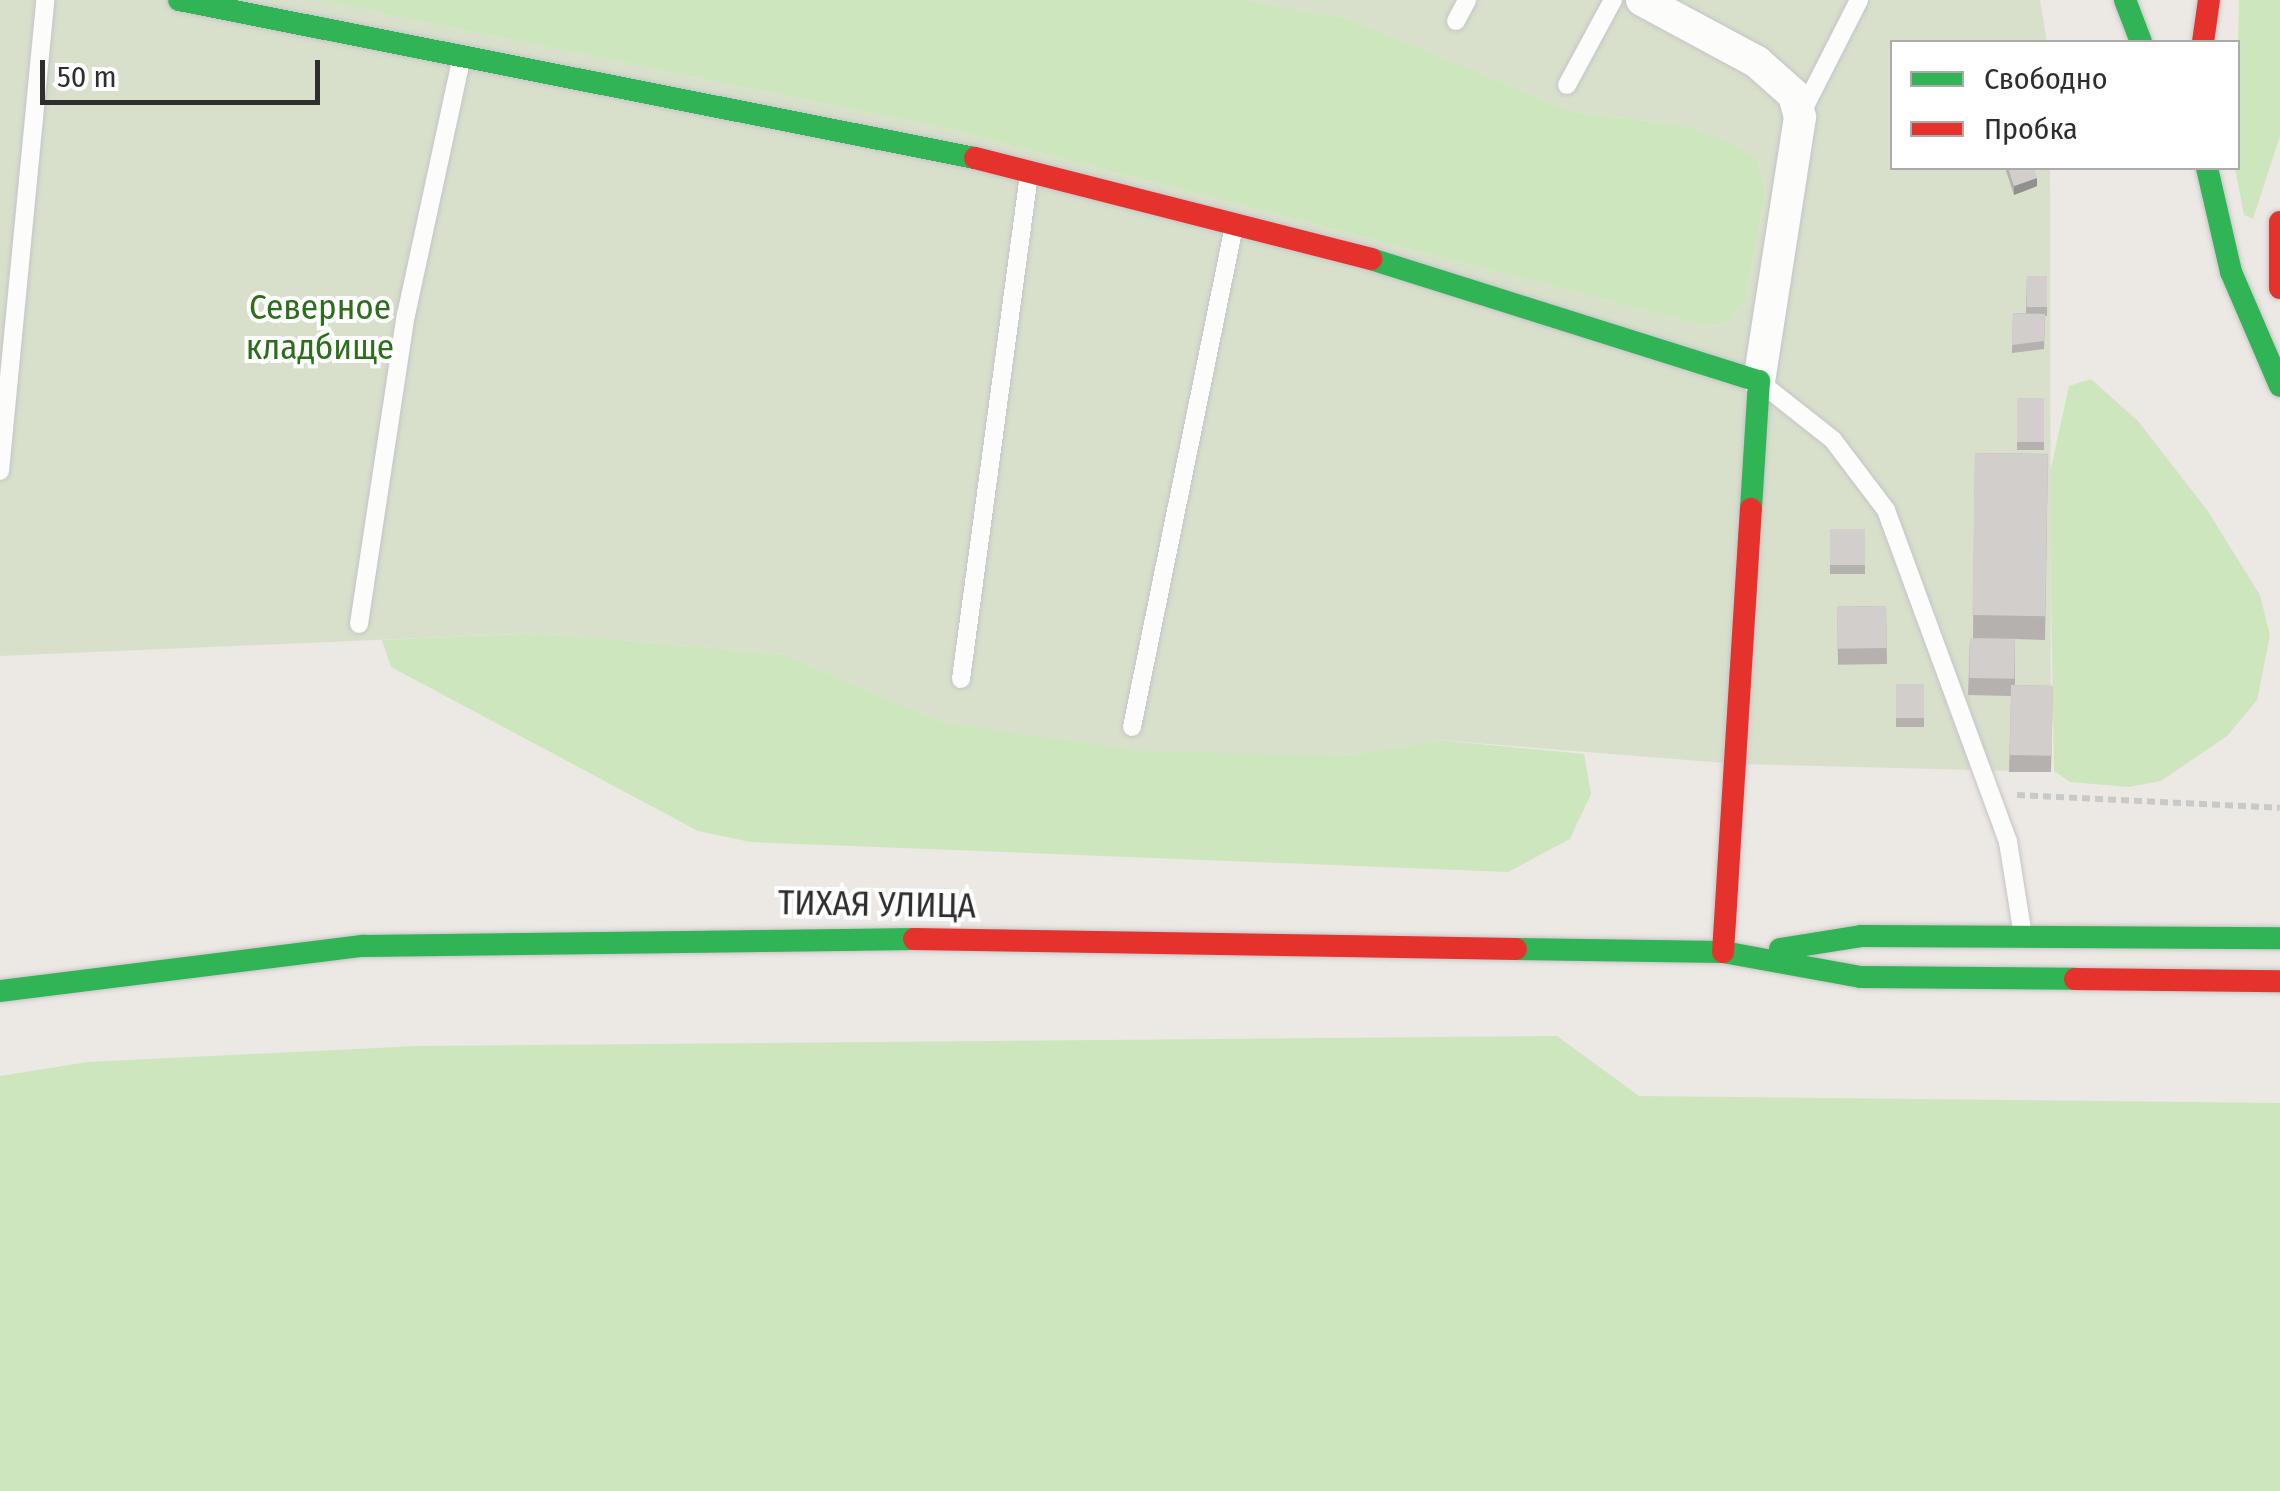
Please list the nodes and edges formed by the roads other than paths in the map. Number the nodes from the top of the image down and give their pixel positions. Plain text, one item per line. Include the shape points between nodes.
1 (44, 0) edge
2 (179, 0) edge
3 (1467, 0) edge
4 (1613, 0) edge
5 (1642, 0) edge
6 (1860, 0) edge
7 (2125, 0) edge
8 (2209, 0) edge
9 (1456, 21) dead end
10 (2141, 40) edge
11 (2203, 40) edge
12 (461, 60) junction
13 (1567, 85) dead end
14 (1800, 117) junction
15 (2191, 170) edge
16 (2207, 170) edge
17 (1029, 175) junction
18 (2280, 222) edge
19 (1233, 232) junction
20 (2231, 272) junction
21 (2280, 288) edge
22 (1759, 382) junction
23 (2280, 386) edge
24 (0, 471) edge
25 (359, 624) dead end
26 (961, 678) dead end
27 (1132, 726) dead end
28 (2024, 936) junction
29 (2280, 938) edge
30 (1723, 952) junction
31 (1756, 953) junction
32 (2022, 979) junction
33 (2280, 981) edge
34 (0, 991) edge

1 - 24 lane
2 - 12 main road
3 - 9 lane
4 - 13 lane
5 - 14 street via 1778,76
6 - 14 lane
7 - 10 main road
8 - 11 main road
12 - 17 main road
12 - 25 lane via 406,314
14 - 22 street
15 - 20 main road
16 - 20 main road
17 - 19 main road
17 - 26 lane
18 - 21 main road
19 - 22 main road via 1487,289
19 - 27 lane
20 - 23 main road
22 - 28 lane via 1833,440 1886,510 2008,842
22 - 30 main road
28 - 29 main road
28 - 31 main road via 1861,936
28 - 32 main road
30 - 31 main road, ТИХАЯ УЛИЦА
30 - 34 main road, ТИХАЯ УЛИЦА via 526,938 364,946
31 - 32 main road via 1860,978
32 - 33 main road

